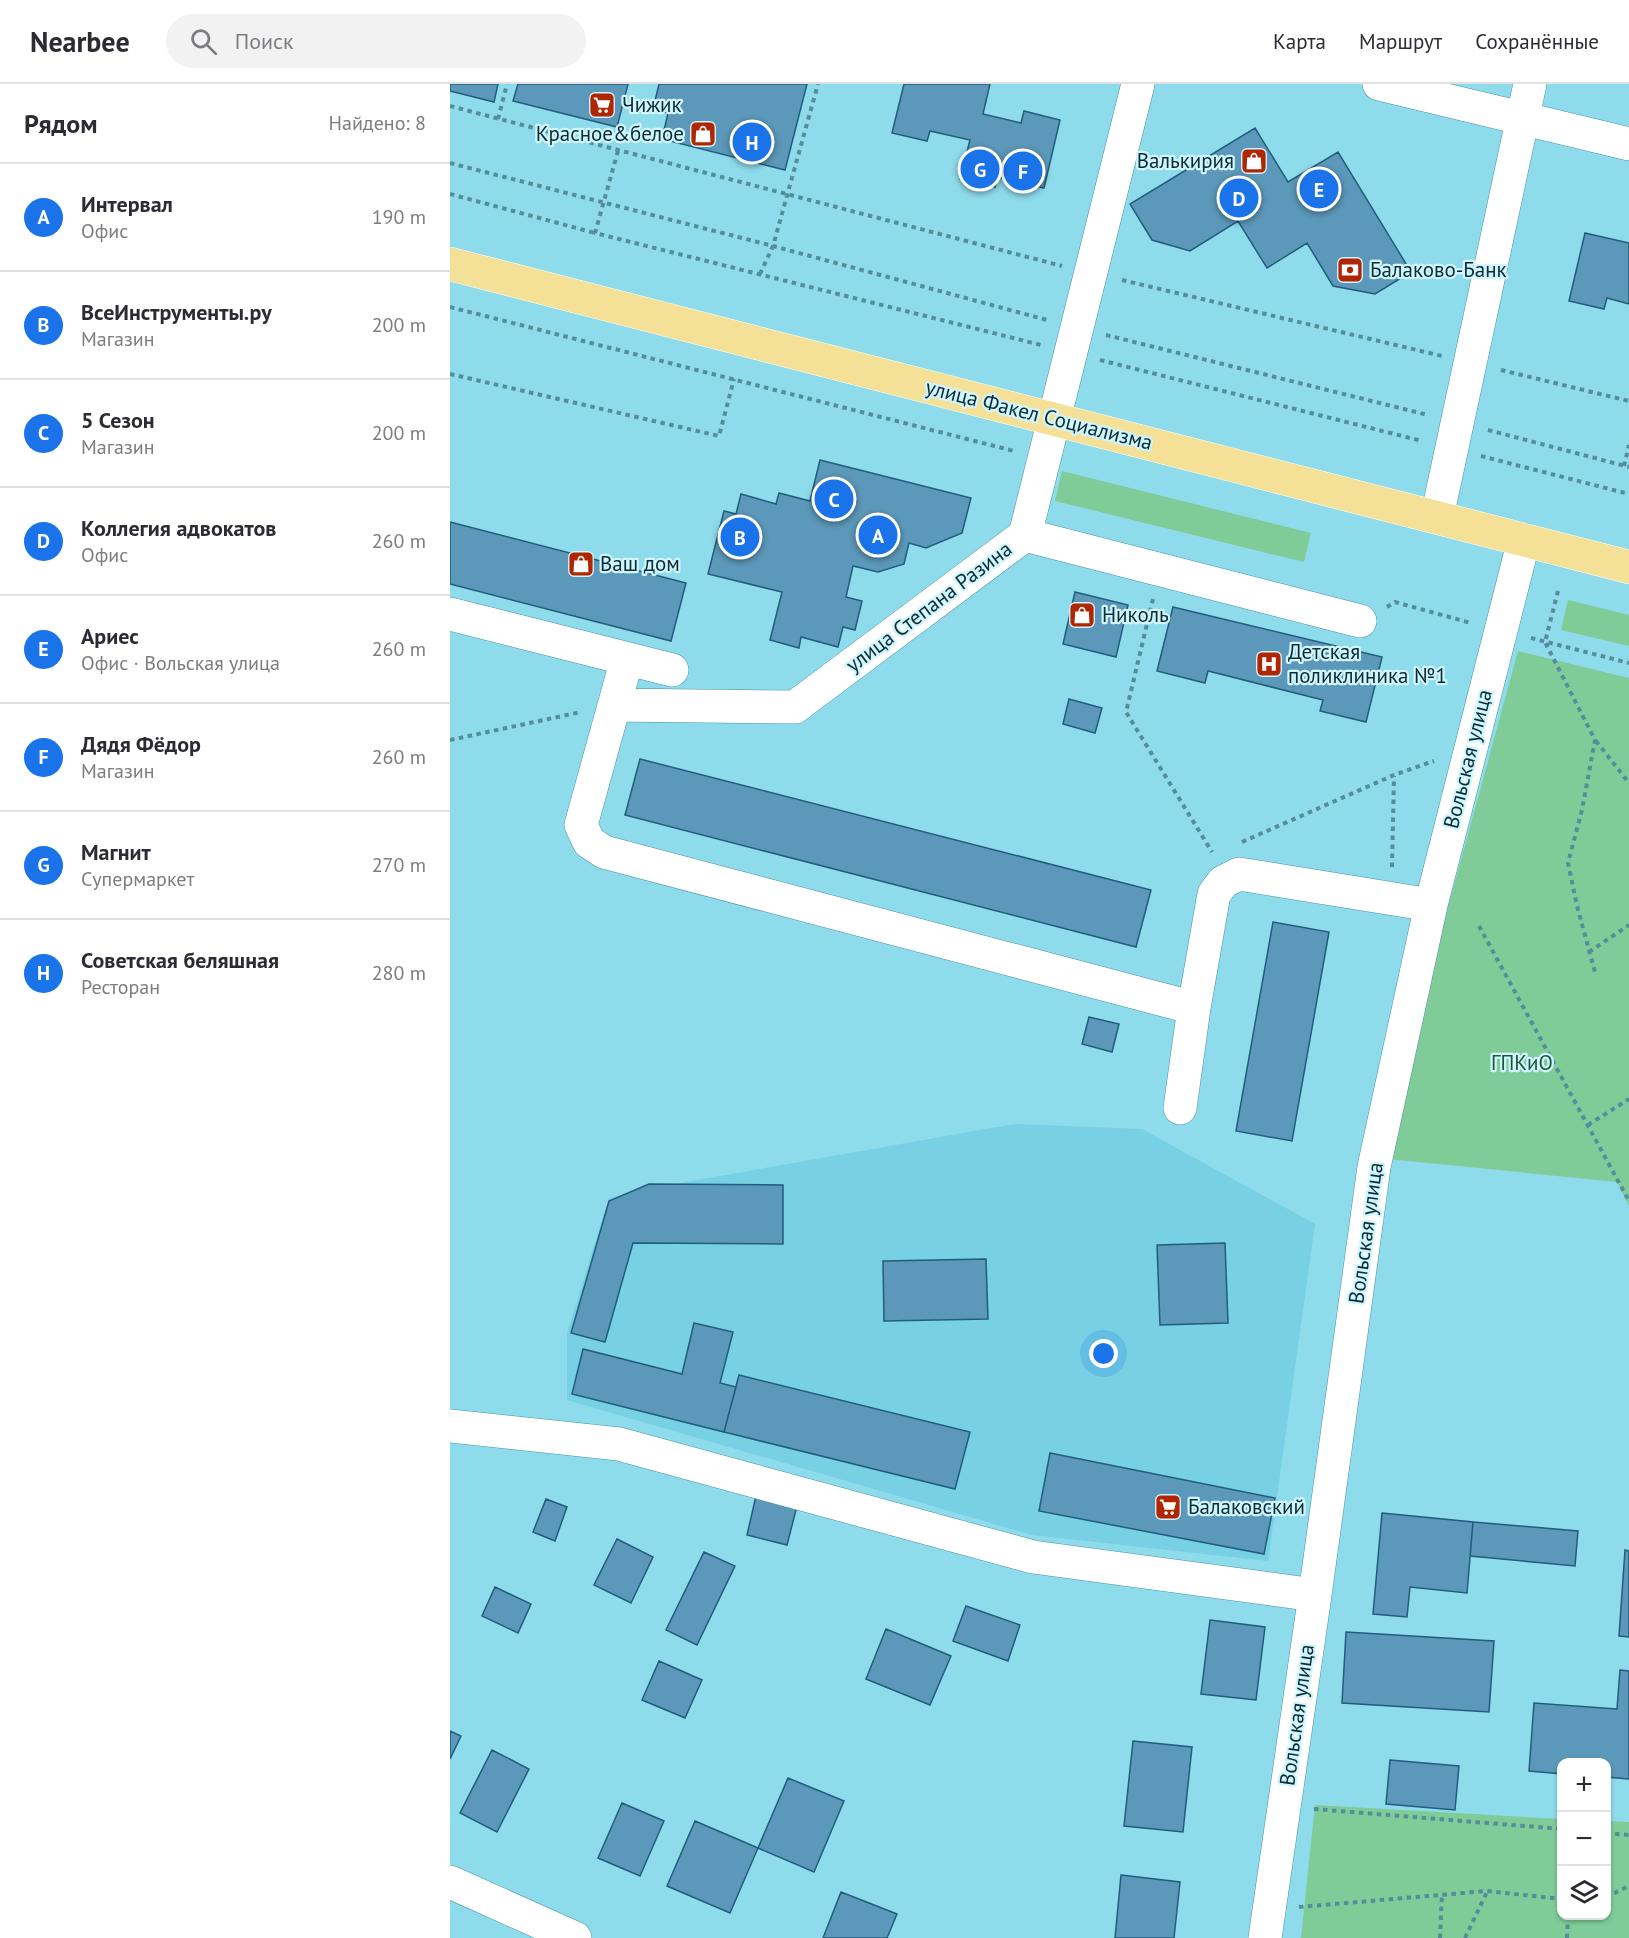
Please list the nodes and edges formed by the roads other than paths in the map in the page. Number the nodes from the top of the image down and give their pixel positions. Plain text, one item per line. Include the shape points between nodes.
1 (1138, 84) edge
2 (1379, 84) edge
3 (1530, 84) edge
4 (1524, 119) junction
5 (1629, 144) edge
6 (450, 264) edge
7 (1054, 419) junction
8 (1437, 517) junction
9 (1025, 535) junction
10 (1524, 540) junction
11 (1629, 567) edge
12 (450, 614) edge
13 (1360, 621) road end
14 (627, 659) junction
15 (672, 670) dead end
16 (614, 705) junction
17 (1431, 904) junction
18 (1194, 1008) junction
19 (1180, 1108) dead end
20 (450, 1426) edge
21 (1315, 1595) junction
22 (450, 1882) edge
23 (1266, 1924) edge
24 (575, 1938) edge

1 - 7 street, улица Степана Разина
2 - 4 street
3 - 4 street
4 - 5 street
4 - 8 street
6 - 7 main road, улица Факел Социализма
7 - 8 main road, улица Факел Социализма
7 - 9 street, улица Степана Разина
8 - 10 main road, улица Факел Социализма
9 - 13 street
9 - 16 street, улица Степана Разина via 795,707
10 - 11 main road, улица Факел Социализма
10 - 17 street, Вольская улица
12 - 14 street
14 - 15 street
14 - 16 street
16 - 18 street via 581,825 589,842 604,852
17 - 18 street via 1239,874 1223,882 1214,894
17 - 21 street, Вольская улица via 1374,1167
18 - 19 street
20 - 21 street via 619,1444 1033,1557
21 - 23 street, Вольская улица
22 - 24 street

